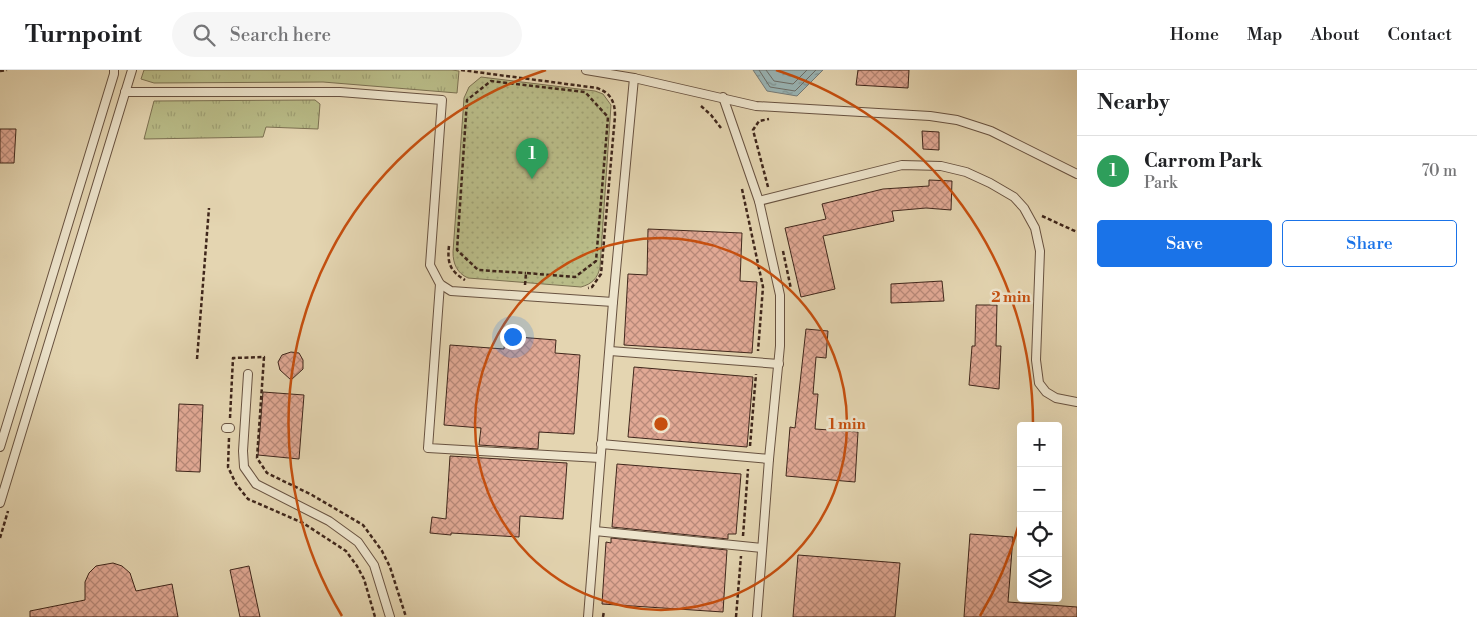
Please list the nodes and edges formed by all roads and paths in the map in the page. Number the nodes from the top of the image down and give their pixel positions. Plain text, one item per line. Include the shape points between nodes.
1 (7, 70) edge
2 (114, 70) edge
3 (132, 70) edge
4 (461, 70) edge
5 (586, 70) edge
6 (0, 71) edge
7 (634, 78) junction
8 (125, 92) junction
9 (723, 97) junction
10 (698, 104) dead end
11 (725, 134) dead end
12 (1077, 174) edge
13 (740, 184) dead end
14 (759, 201) junction
15 (209, 208) dead end
16 (1024, 208) junction
17 (1077, 232) edge
18 (449, 246) dead end
19 (526, 273) junction
20 (465, 280) dead end
21 (440, 284) junction
22 (524, 285) junction
23 (533, 286) dead end
24 (584, 289) dead end
25 (524, 296) junction
26 (613, 302) junction
27 (610, 351) junction
28 (233, 358) dead end
29 (197, 359) dead end
30 (757, 362) junction
31 (779, 364) junction
32 (248, 374) dead end
33 (1077, 402) edge
34 (601, 444) junction
35 (0, 447) edge
36 (600, 458) junction
37 (749, 458) junction
38 (769, 459) junction
39 (0, 503) edge
40 (595, 530) junction
41 (742, 546) junction
42 (762, 548) junction
43 (604, 611) dead end
44 (390, 617) edge
45 (406, 617) edge
46 (588, 617) edge
47 (604, 617) edge
48 (736, 617) edge
49 (757, 617) edge

1 - 6 path
2 - 35 lane
3 - 8 lane
4 - 24 path via 597,88 605,91 615,104 601,274 592,287
5 - 7 lane
7 - 9 lane
7 - 26 lane
8 - 21 lane via 340,92 442,100 430,258 430,265
8 - 39 lane
9 - 12 lane via 756,106 957,120 991,131
9 - 14 lane
10 - 11 path via 711,114
13 - 30 path via 763,288
14 - 16 lane via 902,165 941,166 966,172 990,183 1014,197
14 - 31 lane via 780,296
15 - 29 path
16 - 17 path
16 - 33 lane via 1035,228 1040,251 1036,360 1039,383 1056,398
18 - 20 path via 450,265
19 - 19 path via 575,277 596,261 608,117 585,92 491,81 467,100 457,250 478,270
19 - 22 path
21 - 25 lane via 451,291
21 - 36 lane via 428,448
22 - 23 path
22 - 25 path
25 - 26 lane
26 - 27 lane
27 - 30 lane
27 - 34 lane
28 - 45 path via 264,358 257,458 262,466 267,473 363,525 390,567
30 - 31 lane
30 - 37 path
31 - 38 lane
32 - 44 lane via 244,467 256,484 329,521 358,542 374,564
34 - 36 lane
34 - 37 lane
36 - 40 lane
37 - 38 lane
37 - 41 path
38 - 42 lane
40 - 41 lane
40 - 46 lane
41 - 42 lane
41 - 48 path
42 - 49 lane
43 - 47 path

